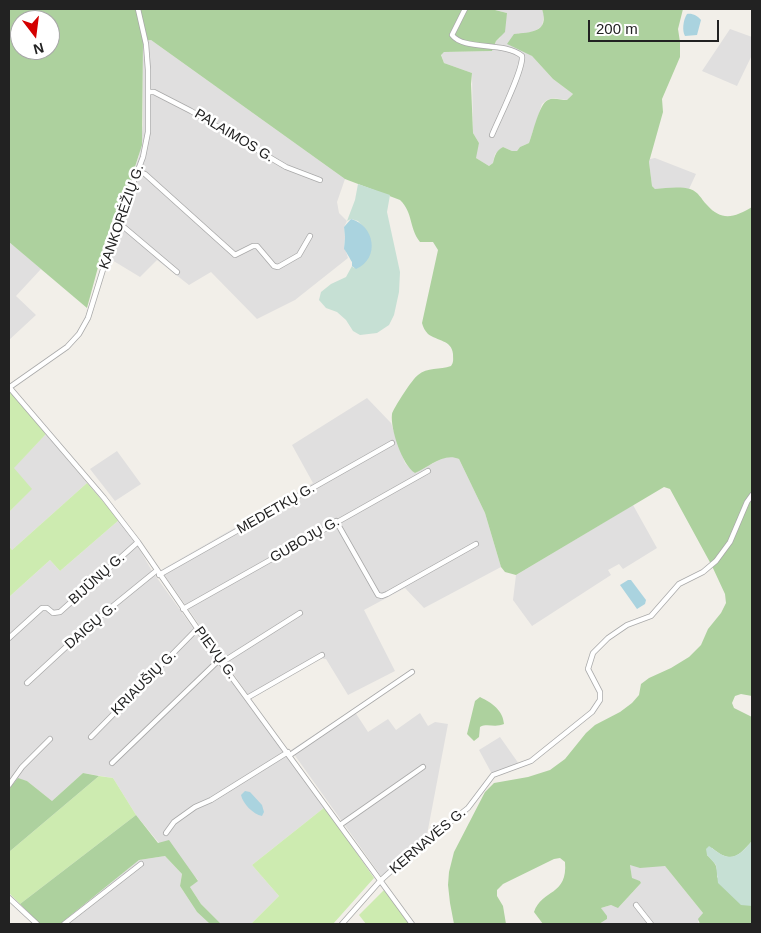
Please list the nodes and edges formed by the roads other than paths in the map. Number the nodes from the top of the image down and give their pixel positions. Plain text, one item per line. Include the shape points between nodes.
1 (138, 9) edge
2 (465, 9) edge
3 (148, 92) junction
4 (492, 135) dead end
5 (138, 171) junction
6 (320, 180) dead end
7 (119, 223) junction
8 (310, 236) dead end
9 (177, 272) dead end
10 (9, 387) edge
11 (392, 443) dead end
12 (428, 471) dead end
13 (752, 494) edge
14 (336, 521) junction
15 (138, 542) junction
16 (476, 544) dead end
17 (158, 573) junction
18 (183, 609) junction
19 (300, 613) dead end
20 (197, 629) junction
21 (9, 638) edge
22 (322, 654) dead end
23 (220, 661) junction
24 (412, 672) dead end
25 (27, 683) dead end
26 (247, 698) junction
27 (91, 737) dead end
28 (50, 740) dead end
29 (289, 753) junction
30 (112, 763) dead end
31 (423, 767) dead end
32 (9, 785) edge
33 (340, 825) junction
34 (166, 833) dead end
35 (141, 864) dead end
36 (380, 881) junction
37 (9, 898) edge
38 (636, 905) dead end
39 (37, 924) edge
40 (64, 924) edge
41 (342, 924) edge
42 (412, 924) edge
43 (651, 924) edge

1 - 3 street, KANKORĖŽIŲ G. via 146,44
2 - 4 street via 452,35 456,40 504,47 522,56 523,61
3 - 5 street, KANKORĖŽIŲ G. via 147,141
3 - 6 street, PALAIMOS G. via 191,111 286,167
5 - 7 street, KANKORĖŽIŲ G.
5 - 8 street via 236,255 257,246 278,267 299,255
7 - 9 street
7 - 10 street, KANKORĖŽIŲ G. via 88,318 79,334 67,347
10 - 15 street, PIEVŲ G.
11 - 17 street, MEDETKŲ G.
12 - 14 street, GUBOJŲ G.
13 - 36 street, KERNAVĖS G. via 730,542 716,561 703,572 678,584 651,616 618,630 593,653 588,669 600,692 600,700 592,712 531,762 493,775 461,814
14 - 16 street via 378,596
14 - 18 street, GUBOJŲ G.
15 - 17 street, PIEVŲ G.
15 - 21 street, BIJŪNŲ G. via 60,612 42,608
17 - 18 street, PIEVŲ G.
17 - 25 street, DAIGŲ G. via 92,623
18 - 20 street, PIEVŲ G.
19 - 23 street
20 - 23 street, PIEVŲ G.
20 - 27 street, KRIAUŠIŲ G.
22 - 26 street
23 - 26 street, PIEVŲ G.
23 - 30 street
24 - 29 street
26 - 29 street, PIEVŲ G.
28 - 32 street via 22,767
29 - 33 street, PIEVŲ G.
29 - 34 street via 195,807 174,822
31 - 33 street
33 - 36 street, PIEVŲ G.
35 - 40 street
36 - 41 street, KERNAVĖS G.
36 - 42 street, PIEVŲ G.
37 - 39 street
38 - 43 street

